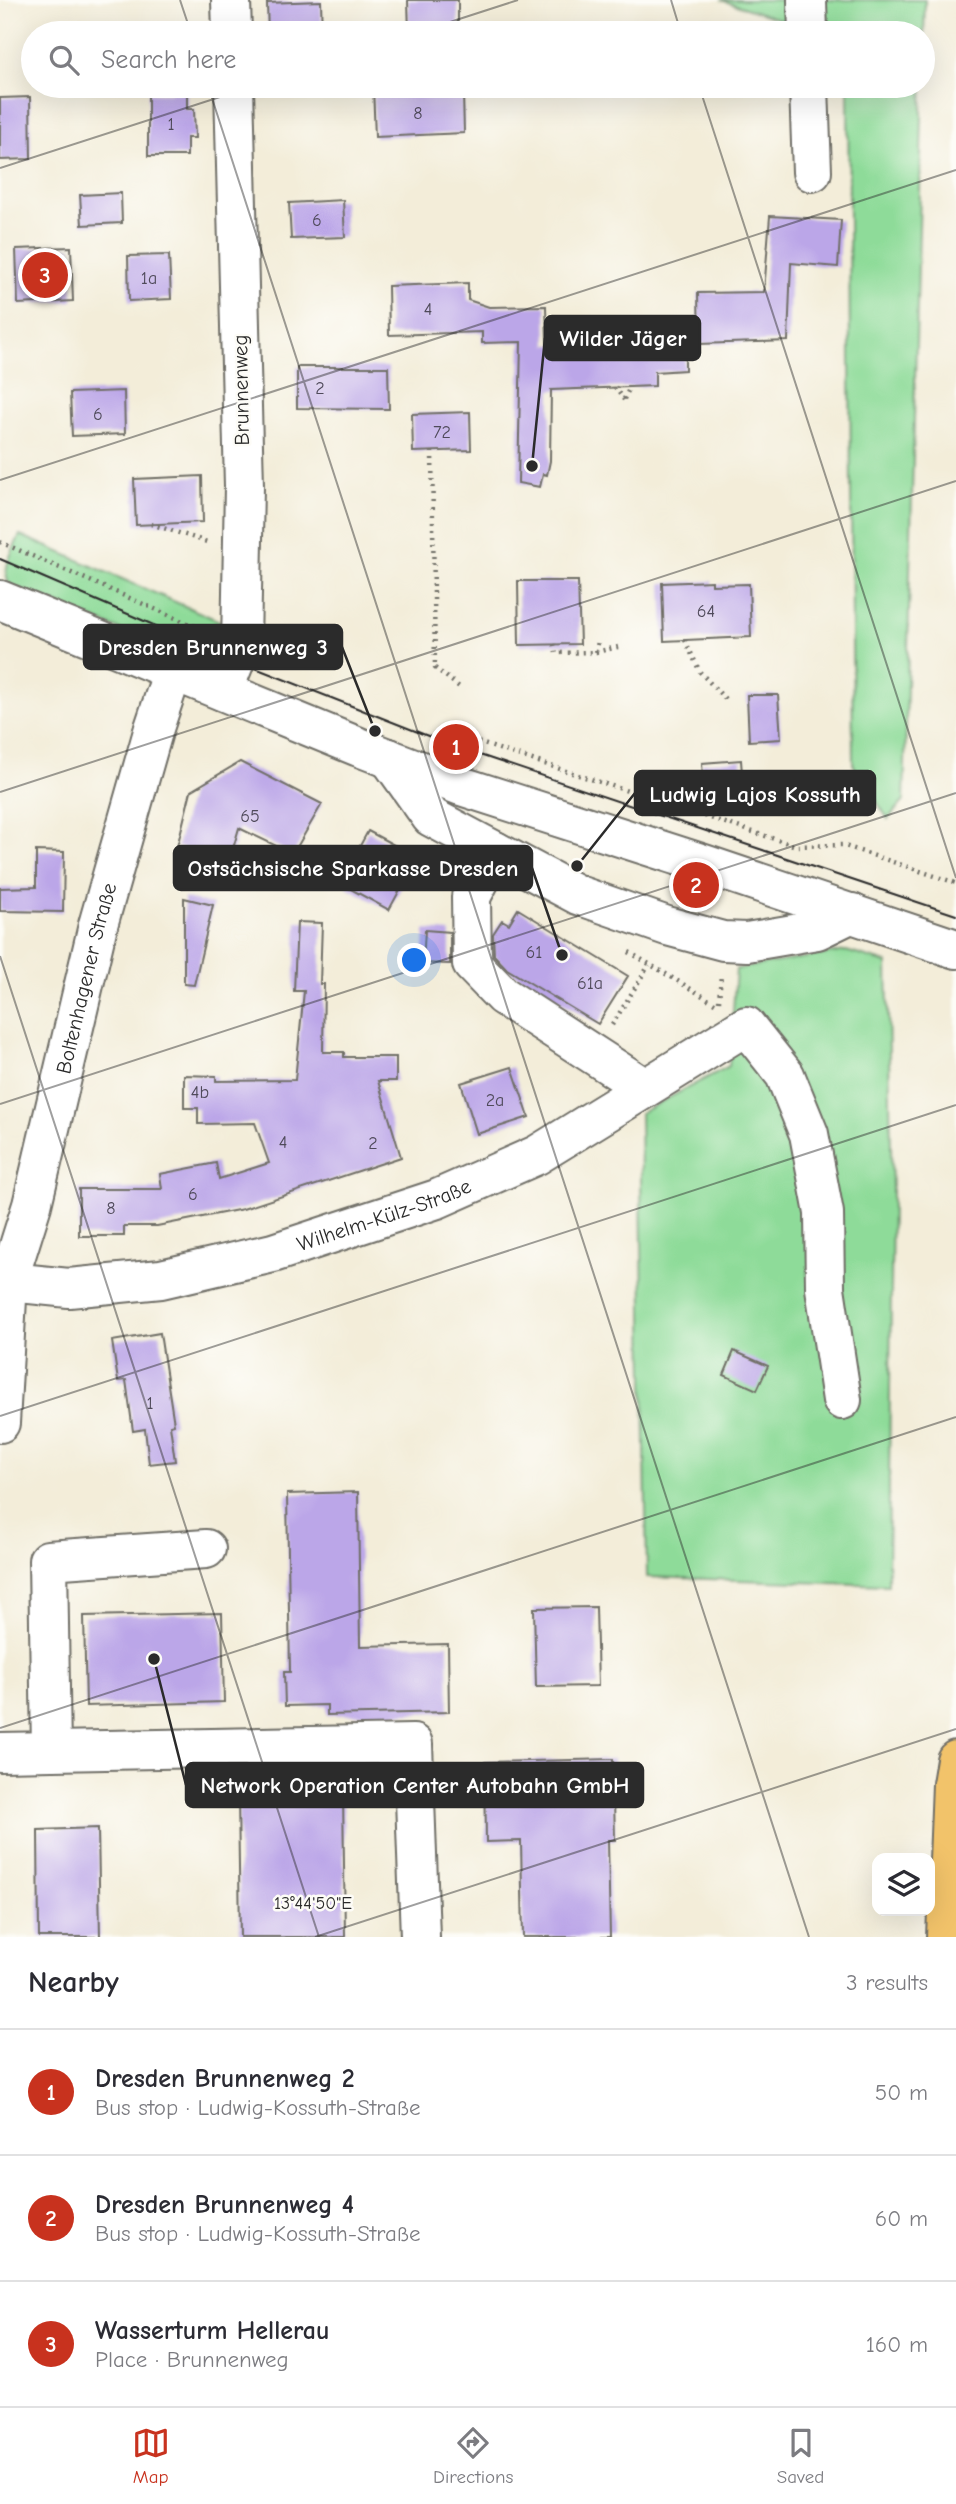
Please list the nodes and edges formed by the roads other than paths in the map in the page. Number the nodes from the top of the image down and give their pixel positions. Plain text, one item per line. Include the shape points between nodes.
1 (231, 0) edge
2 (807, 0) edge
3 (232, 21) edge
4 (808, 21) edge
5 (234, 98) edge
6 (809, 98) edge
7 (811, 172) dead end
8 (0, 600) edge
9 (173, 671) junction
10 (223, 691) junction
11 (388, 758) junction
12 (495, 851) junction
13 (869, 919) junction
14 (956, 949) edge
15 (640, 1090) junction
16 (4, 1281) edge
17 (842, 1400) dead end
18 (0, 1423) edge
19 (206, 1549) dead end
20 (51, 1751) junction
21 (0, 1752) edge
22 (956, 1760) edge
23 (420, 1937) edge
24 (946, 1937) edge

1 - 3 street
2 - 4 street
5 - 10 street, Brunnenweg via 244,486 241,646
6 - 7 street
8 - 9 street
9 - 10 street
9 - 16 street, Boltenhagener Straße via 98,925 32,1205
10 - 11 street
11 - 12 street via 431,817
11 - 13 street
12 - 13 street via 578,895 723,941 747,942
12 - 15 street via 471,897 472,964 503,996
13 - 14 street
15 - 16 street, Wilhelm-Külz-Straße via 537,1155 437,1199 273,1253 161,1279 69,1288
15 - 17 street, Wilhelm-Külz-Straße via 746,1026 785,1075 809,1135 824,1213 825,1288
16 - 18 street, Boltenhagener Straße
19 - 20 street via 48,1560
20 - 21 street
20 - 23 street via 413,1744
22 - 24 highway

